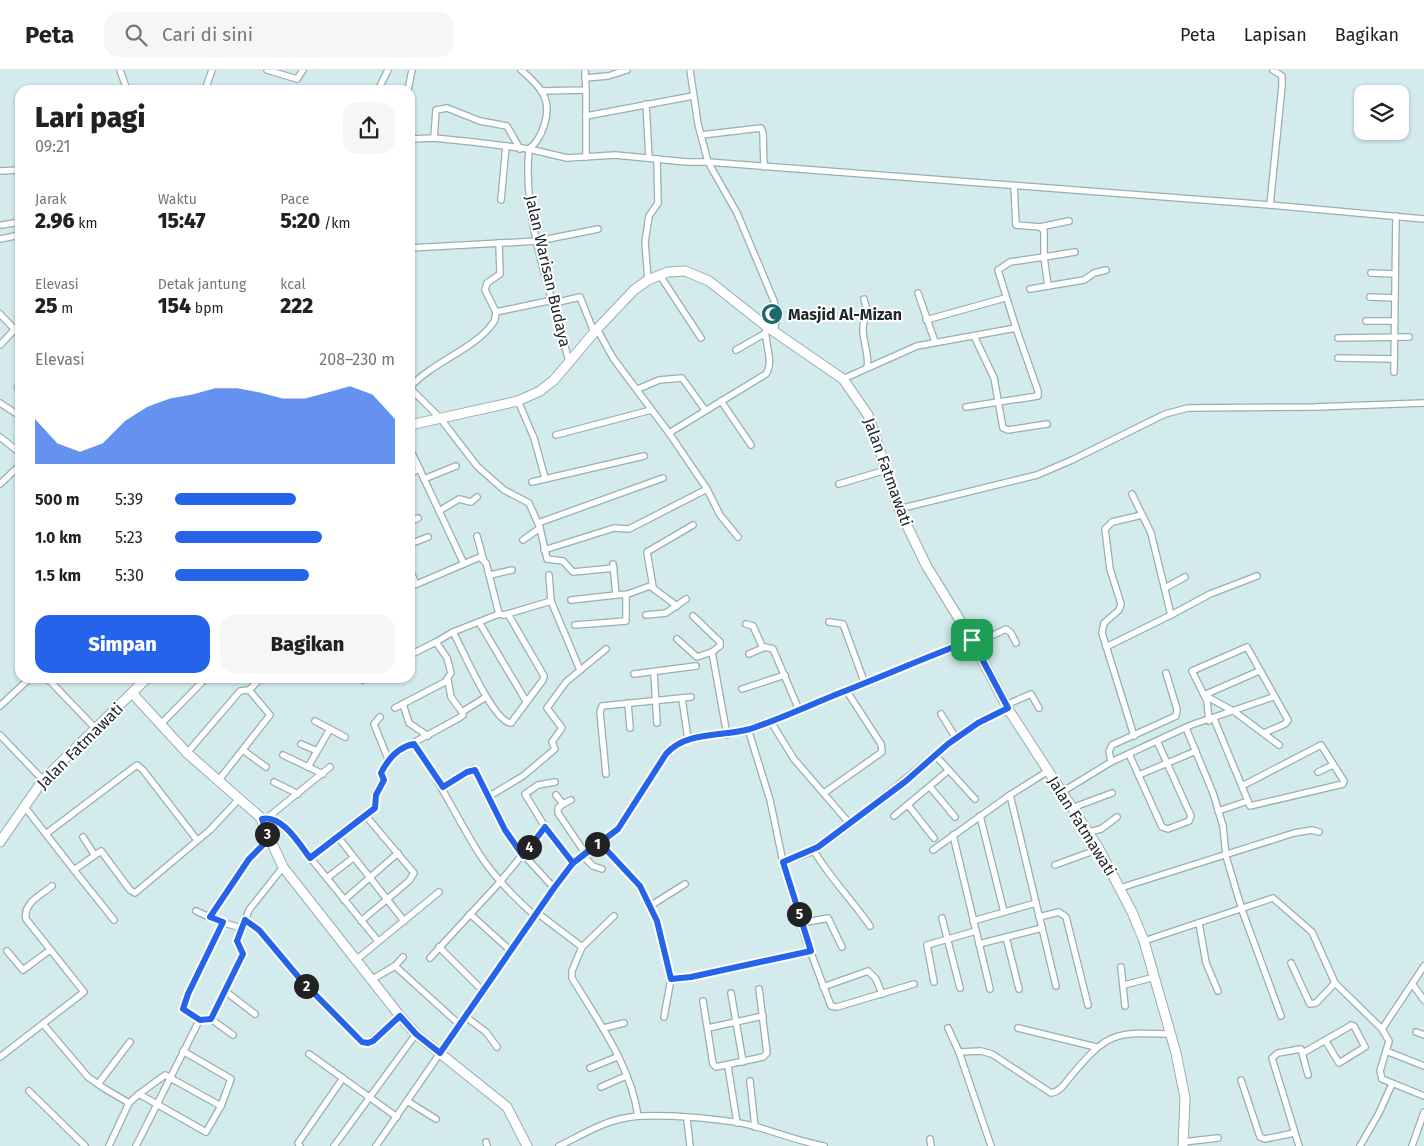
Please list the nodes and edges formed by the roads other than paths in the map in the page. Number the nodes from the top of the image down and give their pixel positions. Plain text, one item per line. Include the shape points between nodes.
1 (120, 70) edge
2 (212, 70) edge
3 (266, 70) edge
4 (303, 70) edge
5 (388, 70) edge
6 (412, 70) edge
7 (585, 70) edge
8 (627, 70) edge
9 (690, 70) edge
10 (1273, 70) edge
11 (524, 71) edge
12 (607, 73) edge
13 (1283, 73) edge
14 (585, 78) junction
15 (125, 85) edge
16 (207, 85) edge
17 (380, 85) edge
18 (409, 85) edge
19 (586, 90) junction
20 (541, 91) junction
21 (693, 96) junction
22 (646, 104) junction
23 (586, 116) junction
24 (700, 134) junction
25 (434, 138) junction
26 (415, 139) edge
27 (506, 146) junction
28 (520, 149) junction
29 (529, 149) junction
30 (586, 157) junction
31 (648, 158) junction
32 (657, 159) junction
33 (708, 162) junction
34 (764, 167) junction
35 (0, 170) edge
36 (15, 170) edge
37 (1014, 186) junction
38 (501, 200) dead end
39 (1270, 205) junction
40 (1396, 216) junction
41 (1424, 219) edge
42 (1069, 221) dead end
43 (15, 223) edge
44 (2, 225) dead end
45 (1040, 227) junction
46 (598, 229) dead end
47 (15, 236) edge
48 (0, 239) edge
49 (538, 241) junction
50 (499, 243) junction
51 (415, 248) edge
52 (1075, 252) dead end
53 (1044, 257) junction
54 (1106, 270) dead end
55 (659, 274) junction
56 (1371, 274) dead end
57 (1395, 274) junction
58 (648, 280) junction
59 (1048, 286) junction
60 (1030, 289) dead end
61 (918, 293) dead end
62 (1370, 297) dead end
63 (1005, 298) junction
64 (1395, 298) junction
65 (864, 299) dead end
66 (554, 302) junction
67 (496, 312) junction
68 (0, 314) edge
69 (926, 320) junction
70 (1366, 320) dead end
71 (1395, 321) junction
72 (1016, 328) junction
73 (15, 329) joint
74 (595, 330) junction
75 (768, 330) junction
76 (974, 336) junction
77 (1394, 337) junction
78 (1409, 337) dead end
79 (701, 338) dead end
80 (1338, 338) dead end
81 (935, 342) junction
82 (0, 345) edge
83 (736, 350) dead end
84 (1338, 358) dead end
85 (1394, 359) junction
86 (569, 362) junction
87 (867, 368) junction
88 (1394, 372) dead end
89 (842, 379) junction
90 (415, 383) edge
91 (638, 390) junction
92 (415, 392) edge
93 (518, 401) junction
94 (721, 401) junction
95 (999, 402) junction
96 (0, 403) edge
97 (1424, 403) edge
98 (966, 407) dead end
99 (651, 410) junction
100 (705, 410) junction
101 (15, 413) edge
102 (440, 418) junction
103 (415, 424) edge
104 (1047, 424) dead end
105 (669, 433) junction
106 (556, 435) dead end
107 (0, 437) edge
108 (751, 445) dead end
109 (15, 449) edge
110 (644, 456) dead end
111 (415, 460) edge
112 (456, 466) dead end
113 (15, 470) edge
114 (420, 470) junction
115 (886, 470) junction
116 (0, 472) edge
117 (415, 472) edge
118 (7, 477) junction
119 (546, 478) junction
120 (663, 478) dead end
121 (424, 480) junction
122 (532, 482) dead end
123 (0, 484) edge
124 (839, 484) dead end
125 (707, 489) junction
126 (1132, 494) dead end
127 (476, 497) dead end
128 (899, 509) junction
129 (439, 511) junction
130 (1142, 515) junction
131 (418, 518) dead end
132 (415, 520) edge
133 (693, 525) dead end
134 (539, 526) junction
135 (478, 536) dead end
136 (428, 537) dead end
137 (738, 537) dead end
138 (523, 540) dead end
139 (415, 542) edge
140 (544, 550) junction
141 (483, 558) junction
142 (464, 564) junction
143 (512, 570) dead end
144 (490, 575) junction
145 (549, 575) dead end
146 (1257, 576) dead end
147 (1185, 577) dead end
148 (415, 585) edge
149 (653, 586) junction
150 (1165, 588) junction
151 (616, 595) junction
152 (626, 595) junction
153 (686, 599) dead end
154 (571, 600) dead end
155 (551, 601) junction
156 (677, 606) junction
157 (499, 614) junction
158 (508, 614) junction
159 (646, 615) dead end
160 (1171, 615) junction
161 (693, 616) dead end
162 (480, 622) junction
163 (829, 622) dead end
164 (746, 624) dead end
165 (575, 625) dead end
166 (453, 632) junction
167 (677, 639) dead end
168 (436, 642) junction
169 (973, 642) junction
170 (1016, 643) dead end
171 (1106, 647) junction
172 (763, 648) junction
173 (606, 649) dead end
174 (415, 652) edge
175 (712, 652) junction
176 (749, 654) dead end
177 (696, 666) dead end
178 (580, 670) junction
179 (1259, 672) junction
180 (654, 673) junction
181 (1166, 673) dead end
182 (634, 674) dead end
183 (785, 675) junction
184 (448, 680) junction
185 (25, 683) edge
186 (52, 683) edge
187 (137, 683) edge
188 (201, 683) edge
189 (256, 683) edge
190 (865, 684) junction
191 (742, 689) dead end
192 (249, 690) junction
193 (846, 690) junction
194 (132, 693) junction
195 (1204, 695) junction
196 (486, 697) junction
197 (691, 697) dead end
198 (1273, 697) junction
199 (682, 699) junction
200 (526, 701) junction
201 (656, 701) junction
202 (628, 703) junction
203 (402, 704) junction
204 (0, 706) edge
205 (1007, 707) junction
206 (395, 708) dead end
207 (1039, 708) dead end
208 (799, 710) junction
209 (462, 712) junction
210 (1235, 712) junction
211 (941, 714) dead end
212 (380, 717) dead end
213 (1212, 720) junction
214 (315, 721) dead end
215 (771, 722) junction
216 (657, 723) dead end
217 (160, 725) junction
218 (630, 728) dead end
219 (1186, 728) junction
220 (96, 729) junction
221 (330, 729) junction
222 (748, 729) junction
223 (1264, 733) junction
224 (0, 735) edge
225 (727, 735) junction
226 (428, 736) junction
227 (1134, 736) junction
228 (345, 737) dead end
229 (956, 738) junction
230 (688, 739) junction
231 (1158, 741) junction
232 (302, 744) dead end
233 (414, 744) junction
234 (1280, 744) dead end
235 (243, 750) junction
236 (317, 751) junction
237 (1196, 751) junction
238 (187, 753) junction
239 (1129, 754) junction
240 (935, 755) junction
241 (283, 756) dead end
242 (388, 759) junction
243 (1111, 762) junction
244 (1166, 763) junction
245 (1333, 765) junction
246 (266, 767) dead end
247 (308, 767) junction
248 (330, 768) dead end
249 (949, 770) junction
250 (1048, 771) junction
251 (1318, 772) dead end
252 (323, 774) junction
253 (606, 774) dead end
254 (1139, 775) junction
255 (43, 780) junction
256 (218, 781) junction
257 (274, 782) dead end
258 (555, 782) dead end
259 (1242, 786) junction
260 (443, 787) junction
261 (930, 787) junction
262 (1062, 792) junction
263 (824, 793) junction
264 (1112, 793) dead end
265 (298, 794) junction
266 (1010, 794) junction
267 (556, 795) dead end
268 (488, 797) junction
269 (239, 799) junction
270 (975, 799) dead end
271 (571, 800) dead end
272 (1248, 801) junction
273 (563, 804) junction
274 (908, 805) junction
275 (24, 806) junction
276 (1072, 808) junction
277 (1218, 811) junction
278 (366, 816) junction
279 (894, 816) dead end
280 (980, 816) junction
281 (955, 817) dead end
282 (1117, 817) dead end
283 (265, 819) junction
284 (850, 824) junction
285 (545, 827) junction
286 (1088, 832) junction
287 (1319, 832) dead end
288 (46, 833) junction
289 (953, 835) junction
290 (338, 837) junction
291 (83, 838) dead end
292 (934, 838) dead end
293 (269, 839) junction
294 (197, 840) junction
295 (0, 842) edge
296 (599, 842) junction
297 (1099, 849) junction
298 (934, 850) dead end
299 (814, 851) junction
300 (94, 854) junction
301 (398, 854) junction
302 (583, 854) junction
303 (523, 856) junction
304 (1226, 856) junction
305 (310, 858) junction
306 (353, 858) junction
307 (783, 862) junction
308 (573, 863) junction
309 (1055, 865) dead end
310 (283, 867) junction
311 (602, 869) dead end
312 (74, 870) junction
313 (327, 878) junction
314 (369, 879) junction
315 (500, 882) junction
316 (685, 884) dead end
317 (52, 886) dead end
318 (554, 888) junction
319 (1120, 888) junction
320 (439, 892) dead end
321 (344, 900) junction
322 (386, 900) junction
323 (1036, 903) junction
324 (650, 906) junction
325 (196, 910) dead end
326 (1242, 910) junction
327 (1004, 912) junction
328 (470, 914) junction
329 (535, 914) junction
330 (614, 916) dead end
331 (210, 917) junction
332 (1039, 917) junction
333 (942, 918) dead end
334 (114, 920) dead end
335 (245, 920) junction
336 (361, 921) junction
337 (404, 921) junction
338 (974, 921) junction
339 (223, 922) junction
340 (802, 923) junction
341 (1199, 923) junction
342 (870, 926) dead end
343 (242, 928) junction
344 (1042, 928) junction
345 (976, 930) junction
346 (1006, 937) junction
347 (948, 938) junction
348 (378, 941) junction
349 (1144, 941) junction
350 (979, 944) junction
351 (439, 947) junction
352 (582, 947) junction
353 (842, 947) dead end
354 (50, 950) junction
355 (7, 951) dead end
356 (511, 951) junction
357 (811, 951) junction
358 (403, 958) dead end
359 (430, 958) dead end
360 (356, 960) junction
361 (1291, 962) dead end
362 (395, 966) junction
363 (1424, 966) edge
364 (1121, 967) dead end
365 (1155, 977) junction
366 (671, 979) junction
367 (371, 980) junction
368 (934, 982) dead end
369 (1335, 982) junction
370 (914, 984) dead end
371 (1124, 985) junction
372 (1412, 985) junction
373 (1056, 986) dead end
374 (823, 987) junction
375 (960, 988) dead end
376 (759, 989) dead end
377 (990, 989) dead end
378 (1019, 990) dead end
379 (225, 991) junction
380 (484, 992) junction
381 (1218, 992) dead end
382 (732, 993) dead end
383 (882, 994) junction
384 (1424, 1000) edge
385 (703, 1001) dead end
386 (1088, 1005) dead end
387 (1125, 1006) dead end
388 (256, 1014) dead end
389 (400, 1016) junction
390 (763, 1016) junction
391 (1281, 1016) dead end
392 (466, 1017) junction
393 (664, 1017) dead end
394 (211, 1019) junction
395 (200, 1020) junction
396 (736, 1022) junction
397 (624, 1023) dead end
398 (44, 1025) junction
399 (460, 1025) junction
400 (604, 1028) junction
401 (708, 1028) junction
402 (948, 1028) dead end
403 (1018, 1028) dead end
404 (1382, 1029) junction
405 (1416, 1032) dead end
406 (416, 1034) junction
407 (1171, 1034) junction
408 (233, 1035) dead end
409 (1424, 1035) edge
410 (1325, 1040) junction
411 (130, 1042) dead end
412 (497, 1047) dead end
413 (1096, 1047) junction
414 (183, 1051) junction
415 (1386, 1051) junction
416 (959, 1052) junction
417 (440, 1053) junction
418 (1303, 1053) junction
419 (309, 1054) dead end
420 (0, 1057) edge
421 (617, 1057) junction
422 (743, 1062) junction
423 (728, 1066) junction
424 (1424, 1066) edge
425 (590, 1068) dead end
426 (1308, 1075) dead end
427 (626, 1076) junction
428 (170, 1078) junction
429 (343, 1078) junction
430 (1241, 1080) dead end
431 (750, 1081) dead end
432 (98, 1084) junction
433 (1392, 1084) junction
434 (601, 1087) dead end
435 (29, 1091) dead end
436 (139, 1094) junction
437 (369, 1096) junction
438 (1424, 1096) edge
439 (407, 1101) junction
440 (128, 1103) junction
441 (156, 1105) junction
442 (221, 1106) junction
443 (1424, 1112) edge
444 (638, 1116) junction
445 (397, 1117) junction
446 (687, 1118) junction
447 (436, 1120) dead end
448 (737, 1123) junction
449 (755, 1127) junction
450 (1294, 1134) junction
451 (1218, 1138) dead end
452 (930, 1139) dead end
453 (795, 1143) edge
454 (1184, 1144) edge
455 (85, 1146) edge
456 (109, 1146) edge
457 (136, 1146) edge
458 (300, 1146) edge
459 (334, 1146) edge
460 (376, 1146) edge
461 (527, 1146) edge
462 (558, 1146) edge
463 (690, 1146) edge
464 (824, 1146) edge
465 (931, 1146) edge
466 (991, 1146) edge
467 (1299, 1146) edge
468 (1360, 1146) edge
469 (1412, 1146) edge

1 - 15 street
2 - 16 street
3 - 4 street via 294,78 300,77
5 - 17 street
6 - 18 street
7 - 14 street
8 - 12 street
9 - 21 street
10 - 13 street
11 - 20 street
12 - 14 street
13 - 39 street
14 - 19 street
19 - 20 street
19 - 23 street
20 - 29 street via 546,102 543,130 537,143
21 - 22 street
21 - 24 street
22 - 23 street
22 - 31 street
23 - 30 street
24 - 33 street
24 - 34 street via 761,128
25 - 26 street
25 - 27 street
25 - 28 street via 436,110 447,108 480,121 507,126
27 - 28 street
27 - 38 street
28 - 29 street
29 - 30 street via 567,158
29 - 49 street, Jalan Warisan Budaya via 529,188
30 - 31 street
31 - 32 street
32 - 33 street
32 - 58 street via 658,202 649,216 645,242
33 - 34 street
33 - 75 street via 736,213 774,301 777,317
34 - 37 street
35 - 36 street
37 - 39 street
37 - 45 street via 1016,225
39 - 40 street
40 - 41 street
40 - 57 street
42 - 45 street
43 - 44 street
45 - 53 street via 1044,231
46 - 49 street
47 - 48 street
49 - 50 street
49 - 66 street, Jalan Warisan Budaya
50 - 51 street
50 - 67 street via 500,274 487,283 484,290
52 - 53 street
53 - 59 street
53 - 63 street via 1010,262 998,270
54 - 59 street via 1094,272 1084,280
55 - 58 street, Jalan Fatmawati
55 - 75 street, Jalan Fatmawati via 685,271 699,275
55 - 79 street
56 - 57 street
57 - 64 street
58 - 74 street, Jalan Fatmawati
59 - 60 street
61 - 69 street
62 - 64 street
63 - 69 street
63 - 72 street
64 - 71 street
65 - 87 street via 868,309 864,326 869,358
66 - 67 street
66 - 74 street via 580,297
66 - 86 street, Jalan Warisan Budaya
67 - 90 street via 494,322 480,336 436,364
68 - 73 street
69 - 81 street
70 - 71 street
71 - 77 street
72 - 76 street
72 - 95 street via 1038,395 1034,399
73 - 82 street
74 - 86 street, Jalan Fatmawati
74 - 91 street
75 - 83 street
75 - 89 street, Jalan Fatmawati
75 - 94 street via 767,372
76 - 81 street
76 - 95 street via 994,378
77 - 78 street
77 - 80 street
77 - 85 street
81 - 87 street via 902,351
84 - 85 street
85 - 88 street
86 - 93 street, Jalan Fatmawati via 540,391
87 - 89 street
89 - 115 street, Jalan Fatmawati via 868,415
91 - 99 street
91 - 100 street via 659,380 682,378
92 - 102 street
93 - 102 street, Jalan Fatmawati
93 - 119 street
94 - 100 street
94 - 108 street
95 - 98 street
95 - 104 street via 1004,429
96 - 101 street
97 - 128 street via 1188,408 1165,414 1037,474
99 - 105 street
99 - 106 street
100 - 105 street
102 - 103 street, Jalan Fatmawati
102 - 134 street via 483,472 504,490 529,503
105 - 125 street
107 - 109 street
110 - 119 street
111 - 114 street
112 - 121 street
113 - 118 street
114 - 117 street
114 - 121 street
115 - 124 street
115 - 128 street, Jalan Fatmawati
116 - 118 street
118 - 123 street
119 - 122 street
120 - 134 street
121 - 129 street
125 - 137 street via 720,515
125 - 140 street via 629,529 614,528
126 - 130 street
127 - 129 street via 470,502 459,499
128 - 169 street, Jalan Fatmawati via 926,565
129 - 142 street
130 - 150 street via 1151,533
130 - 171 street via 1112,522 1105,529 1110,569 1121,604 1102,626
131 - 132 street
133 - 149 street via 648,552
134 - 138 street
134 - 140 street
135 - 141 street
136 - 139 street
140 - 151 street via 547,559 563,561 573,572 613,566
141 - 142 street
141 - 144 street
142 - 148 street
143 - 144 street
144 - 157 street
145 - 155 street
146 - 160 street via 1210,594
147 - 150 street
149 - 152 street
149 - 156 street
150 - 160 street
151 - 152 street
151 - 154 street
152 - 165 street via 626,621
153 - 156 street
155 - 158 street
155 - 178 street
156 - 159 street via 666,614
157 - 158 street
157 - 162 street
158 - 200 street via 544,676
160 - 171 street
161 - 175 street via 720,643
162 - 166 street
162 - 200 street
163 - 190 street via 843,624
164 - 172 street via 752,625
166 - 168 street
166 - 196 street
167 - 175 street via 697,657
168 - 174 street
168 - 184 street via 451,670
169 - 170 street via 1006,630
169 - 190 street via 916,661
169 - 205 street, Jalan Fatmawati
171 - 227 street
172 - 176 street
172 - 183 street via 774,650
173 - 178 street
175 - 225 street
177 - 180 street
178 - 268 street via 566,682 548,708 562,728 552,742 555,749 523,776
179 - 195 street
179 - 195 street via 1250,650 1245,647 1194,670 1193,676
179 - 198 street
180 - 182 street
180 - 201 street
181 - 227 street via 1177,709 1176,716
183 - 191 street
183 - 208 street
184 - 203 street
184 - 209 street via 451,697
185 - 204 street
186 - 220 street
187 - 194 street, Jalan Fatmawati
188 - 217 street
189 - 192 street
190 - 193 street
192 - 235 street via 270,715
192 - 238 street via 240,691
193 - 208 street
193 - 263 street via 881,744 882,752
194 - 217 street
194 - 220 street, Jalan Fatmawati
195 - 210 street
195 - 213 street
196 - 200 street via 508,723
196 - 209 street
197 - 199 street
198 - 210 street
198 - 223 street via 1288,720
199 - 201 street
199 - 230 street
201 - 202 street
201 - 216 street
202 - 218 street
202 - 253 street via 600,709
203 - 206 street
203 - 226 street via 409,722
205 - 207 street via 1031,694
205 - 229 street
205 - 250 street, Jalan Fatmawati
208 - 215 street
209 - 226 street via 459,718
210 - 213 street
210 - 223 street
211 - 229 street
212 - 242 street via 374,724
213 - 219 street
213 - 259 street
214 - 221 street
215 - 222 street
215 - 263 street via 794,759
217 - 238 street
219 - 231 street
219 - 237 street
220 - 255 street, Jalan Fatmawati
221 - 228 street
221 - 236 street
222 - 225 street
222 - 307 street via 770,800
223 - 234 street
224 - 255 street
225 - 230 street
226 - 233 street
227 - 243 street via 1111,747
229 - 240 street
230 - 296 street via 675,744 618,829
231 - 239 street
231 - 244 street
232 - 236 street
233 - 242 street
233 - 260 street
235 - 246 street
235 - 256 street
236 - 247 street
237 - 244 street
237 - 277 street
238 - 256 street
239 - 243 street
239 - 254 street
240 - 249 street
240 - 284 street
241 - 247 street
242 - 278 street via 381,773 382,785 376,795 376,805
243 - 262 street
244 - 254 street
244 - 254 street via 1190,816 1189,821 1168,830 1162,827
245 - 251 street
245 - 259 street via 1321,745
245 - 272 street via 1343,784 1250,806
247 - 252 street
248 - 252 street
249 - 261 street
249 - 270 street
250 - 262 street, Jalan Fatmawati
250 - 266 street
252 - 265 street
255 - 275 street, Jalan Fatmawati
256 - 269 street
257 - 265 street
258 - 285 street via 538,785 525,794
259 - 272 street
260 - 268 street via 473,770
260 - 315 street via 480,856
261 - 274 street
261 - 281 street
262 - 276 street, Jalan Fatmawati
263 - 284 street
264 - 276 street
265 - 283 street
266 - 280 street
266 - 323 street
267 - 273 street
268 - 303 street
269 - 283 street
269 - 294 street
271 - 273 street
272 - 277 street
273 - 302 street via 558,813
274 - 279 street
274 - 292 street
275 - 288 street
275 - 295 street, Jalan Fatmawati
276 - 286 street, Jalan Fatmawati
277 - 304 street
278 - 290 street
278 - 301 street
280 - 289 street
280 - 327 street
282 - 286 street via 1101,829
283 - 293 street
283 - 305 street via 278,822
284 - 299 street
285 - 303 street
285 - 308 street
286 - 297 street, Jalan Fatmawati
287 - 304 street via 1301,831
288 - 294 street via 137,765
288 - 312 street
289 - 298 street
289 - 338 street
290 - 305 street
290 - 306 street
291 - 300 street
293 - 310 street
293 - 331 street via 249,859
294 - 300 street via 135,893 103,852
296 - 302 street
296 - 324 street via 637,881
297 - 309 street
297 - 319 street, Jalan Fatmawati
299 - 307 street
299 - 342 street via 822,866
300 - 312 street
301 - 314 street
301 - 322 street via 413,870 414,876
302 - 308 street
302 - 311 street via 593,866
303 - 315 street
303 - 318 street
304 - 319 street
304 - 326 street
305 - 313 street
306 - 313 street
306 - 314 street
307 - 340 street
308 - 318 street
310 - 335 street via 262,891
310 - 360 street
312 - 334 street
313 - 321 street
314 - 321 street
314 - 322 street
315 - 328 street
315 - 329 street
316 - 324 street
317 - 354 street via 30,904 25,913
318 - 329 street
319 - 349 street, Jalan Fatmawati
320 - 337 street
321 - 336 street
322 - 336 street
322 - 337 street
323 - 327 street
323 - 332 street
324 - 366 street via 657,921
325 - 331 street
326 - 341 street
326 - 369 street via 1270,898 1277,900 1315,937
326 - 391 street
327 - 338 street
328 - 351 street
328 - 356 street
329 - 352 street
329 - 356 street
330 - 352 street
331 - 339 street
332 - 344 street
332 - 386 street via 1060,912 1066,917
333 - 347 street
335 - 343 street
335 - 389 street via 259,930 301,980 362,1042 373,1041
336 - 348 street
337 - 348 street
338 - 345 street
339 - 343 street
339 - 395 street via 183,1006 185,1012
340 - 353 street via 828,918
340 - 357 street
341 - 349 street
341 - 381 street via 1206,963
343 - 379 street via 237,941 243,954
344 - 346 street
344 - 373 street
345 - 347 street
345 - 350 street
346 - 350 street
346 - 378 street
347 - 368 street via 927,946
347 - 375 street
348 - 360 street
349 - 365 street, Jalan Fatmawati
350 - 377 street
351 - 359 street
351 - 380 street
352 - 400 street via 572,978
354 - 355 street via 22,970
354 - 398 street via 84,992
356 - 380 street
357 - 366 street
357 - 374 street
358 - 362 street
360 - 367 street
361 - 369 street via 1310,1004 1316,1003
362 - 367 street
362 - 399 street
363 - 372 street
364 - 371 street
365 - 371 street
365 - 407 street, Jalan Fatmawati
366 - 393 street
367 - 389 street
369 - 404 street
370 - 383 street
371 - 387 street
372 - 384 street
372 - 404 street
374 - 383 street via 835,1008
374 - 383 street via 868,971 876,979
376 - 390 street
379 - 388 street
379 - 394 street
380 - 392 street
382 - 396 street
385 - 401 street
389 - 406 street
390 - 396 street
390 - 422 street via 766,1053 763,1057
392 - 399 street
392 - 412 street via 486,1032
394 - 395 street
394 - 408 street
395 - 414 street
396 - 401 street
396 - 422 street
397 - 400 street
398 - 420 street
398 - 432 street via 88,1077
399 - 417 street
400 - 421 street
401 - 423 street via 714,1066
402 - 416 street
403 - 413 street
404 - 415 street via 1389,1041
405 - 409 street
406 - 417 street
406 - 437 street
407 - 413 street via 1122,1034
407 - 454 street, Jalan Fatmawati via 1185,1098
410 - 410 street via 1352,1025 1366,1047 1339,1063
410 - 418 street
411 - 432 street
413 - 416 street via 1051,1094 992,1054
414 - 428 street
414 - 442 street via 231,1079
415 - 424 street
415 - 433 street via 1380,1076
416 - 466 street
417 - 439 street
417 - 461 street via 507,1107
418 - 426 street
418 - 450 street via 1299,1049 1288,1051 1276,1054 1272,1060
419 - 429 street
421 - 425 street
421 - 427 street
422 - 423 street
423 - 448 street
427 - 434 street
427 - 444 street via 636,1100
428 - 436 street via 162,1076
428 - 441 street
428 - 442 street
429 - 437 street
429 - 458 street via 298,1143
430 - 450 street via 1260,1137
431 - 449 street
432 - 440 street
433 - 438 street
433 - 468 street
435 - 455 street
436 - 440 street
436 - 441 street
437 - 445 street
437 - 459 street
439 - 445 street
439 - 447 street
440 - 456 street
441 - 442 street via 206,1132
441 - 457 street
443 - 469 street
444 - 446 street
444 - 462 street via 613,1122
445 - 460 street
446 - 448 street
446 - 463 street
448 - 449 street
449 - 453 street
450 - 467 street
451 - 454 street
452 - 465 street
453 - 464 street

